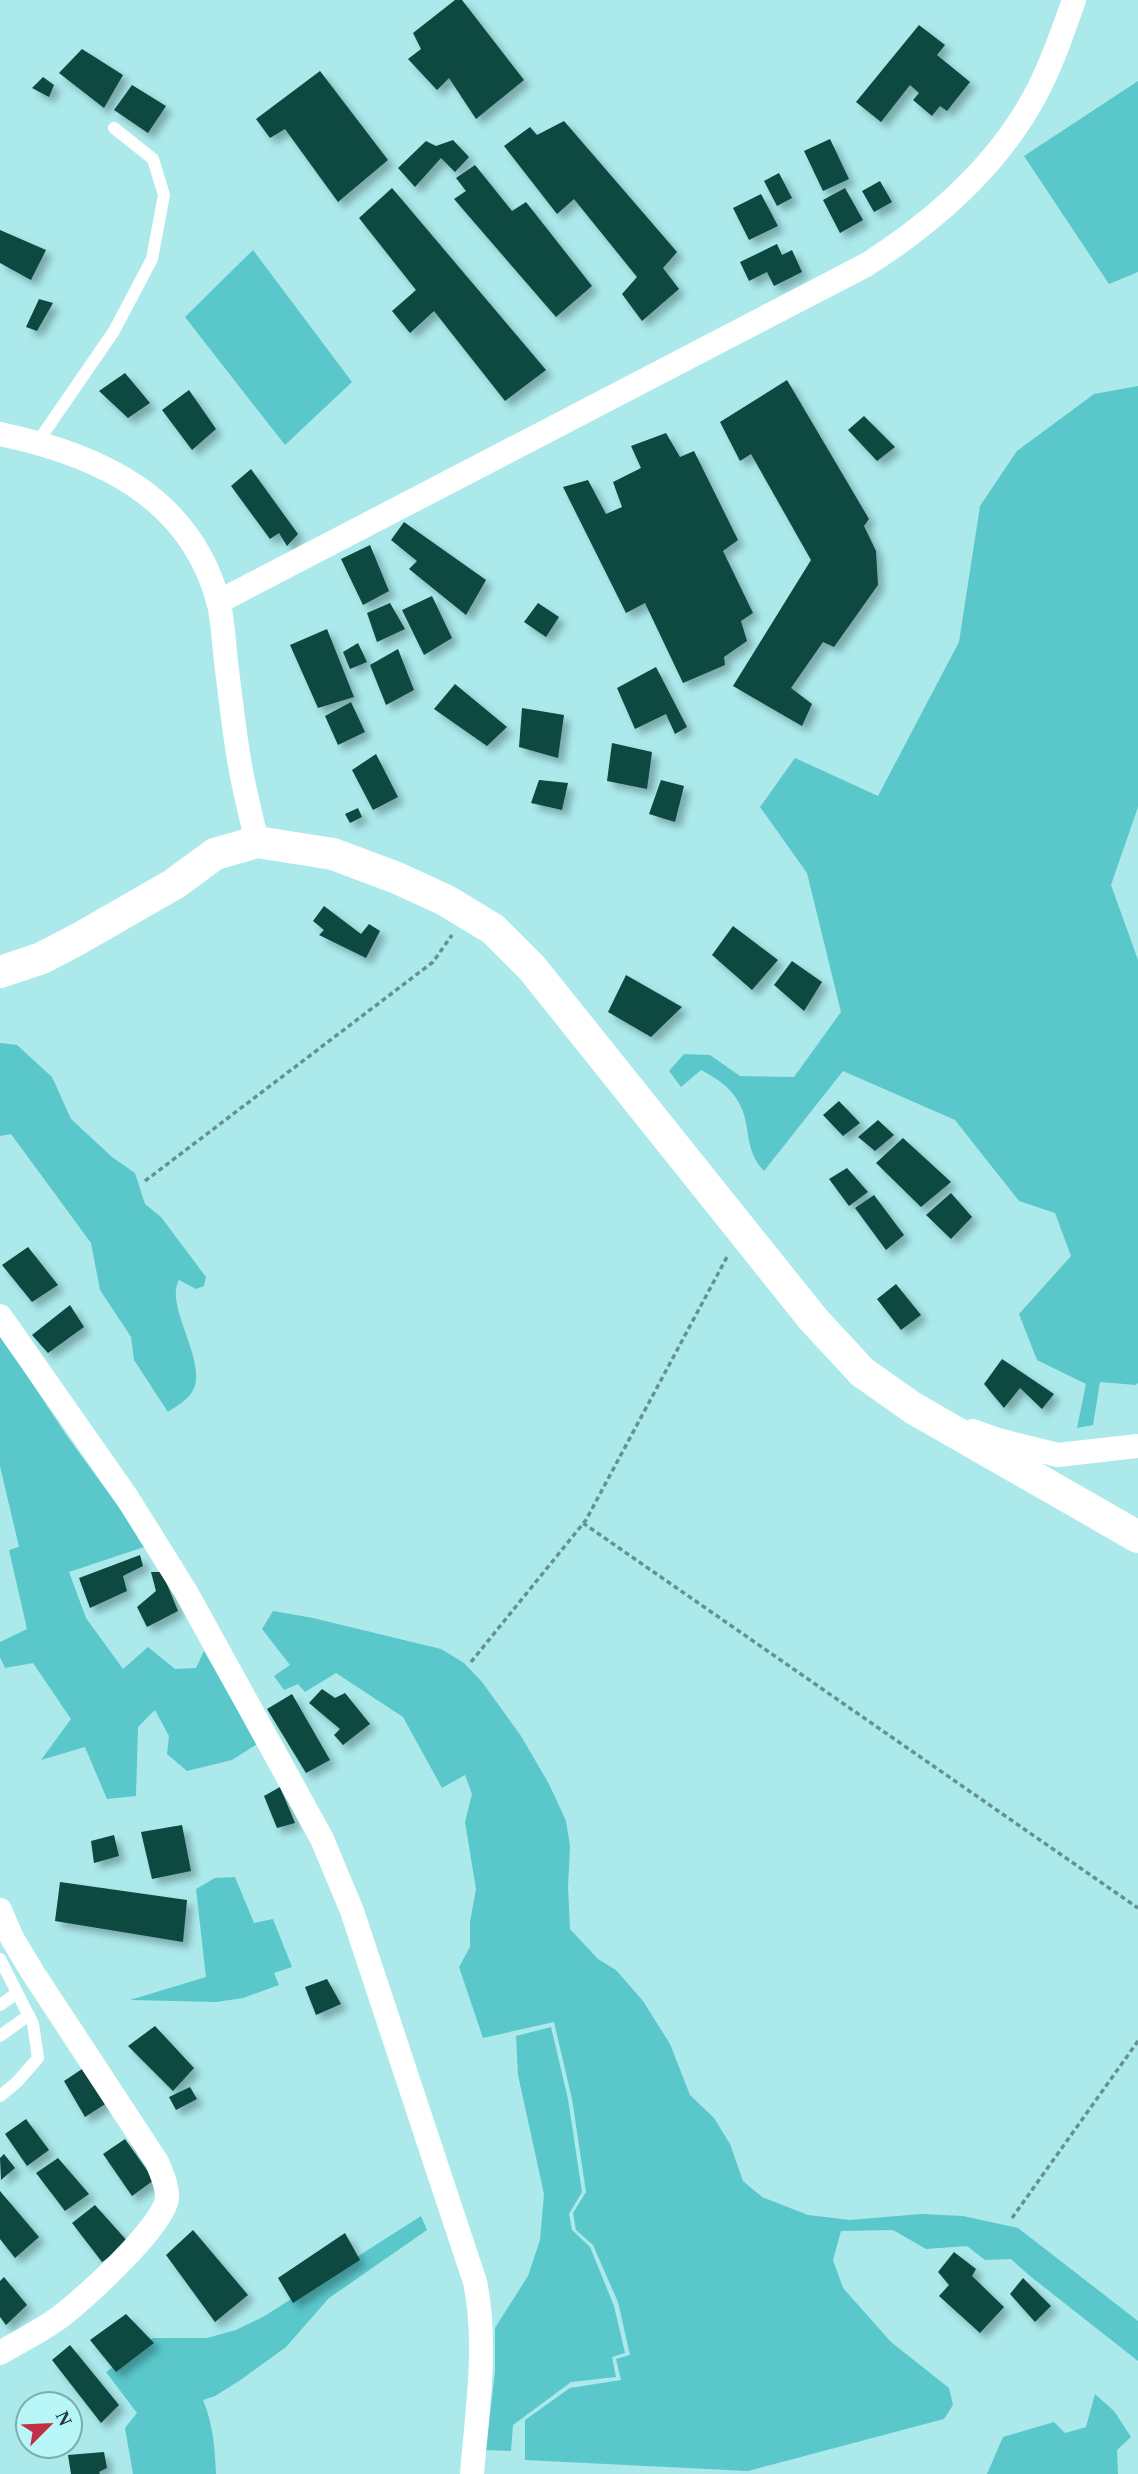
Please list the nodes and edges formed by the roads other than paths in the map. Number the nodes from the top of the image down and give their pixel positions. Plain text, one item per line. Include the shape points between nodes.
1 (1074, 0) edge
2 (114, 128) dead end
3 (0, 434) edge
4 (37, 443) junction
5 (218, 602) junction
6 (257, 842) junction
7 (0, 972) edge
8 (0, 1316) edge
9 (913, 1408) junction
10 (1138, 1446) edge
11 (1138, 1537) edge
12 (0, 1910) edge
13 (0, 1959) edge
14 (17, 1993) junction
15 (0, 2005) edge
16 (29, 2015) junction
17 (0, 2036) edge
18 (0, 2096) edge
19 (0, 2353) edge
20 (472, 2474) edge

1 - 5 street via 1037,92 1006,141 967,187 909,238 866,265
2 - 4 lane via 153,159 164,195 152,259 114,331
3 - 4 street
4 - 5 street via 69,452 139,487 164,506 200,558
5 - 6 street via 238,755
6 - 7 street via 215,854 174,884 80,938 42,958
6 - 9 street via 333,854 397,878 493,929 533,968 813,1319 862,1372
8 - 20 street via 187,1592 322,1839 347,1899 475,2282 482,2353
9 - 10 street via 998,1440 1058,1455
9 - 11 street
12 - 19 street via 33,1973 157,2162 167,2198 156,2221 105,2276 59,2317
13 - 14 lane
14 - 15 lane
14 - 16 lane
16 - 17 lane
16 - 18 lane via 38,2058

